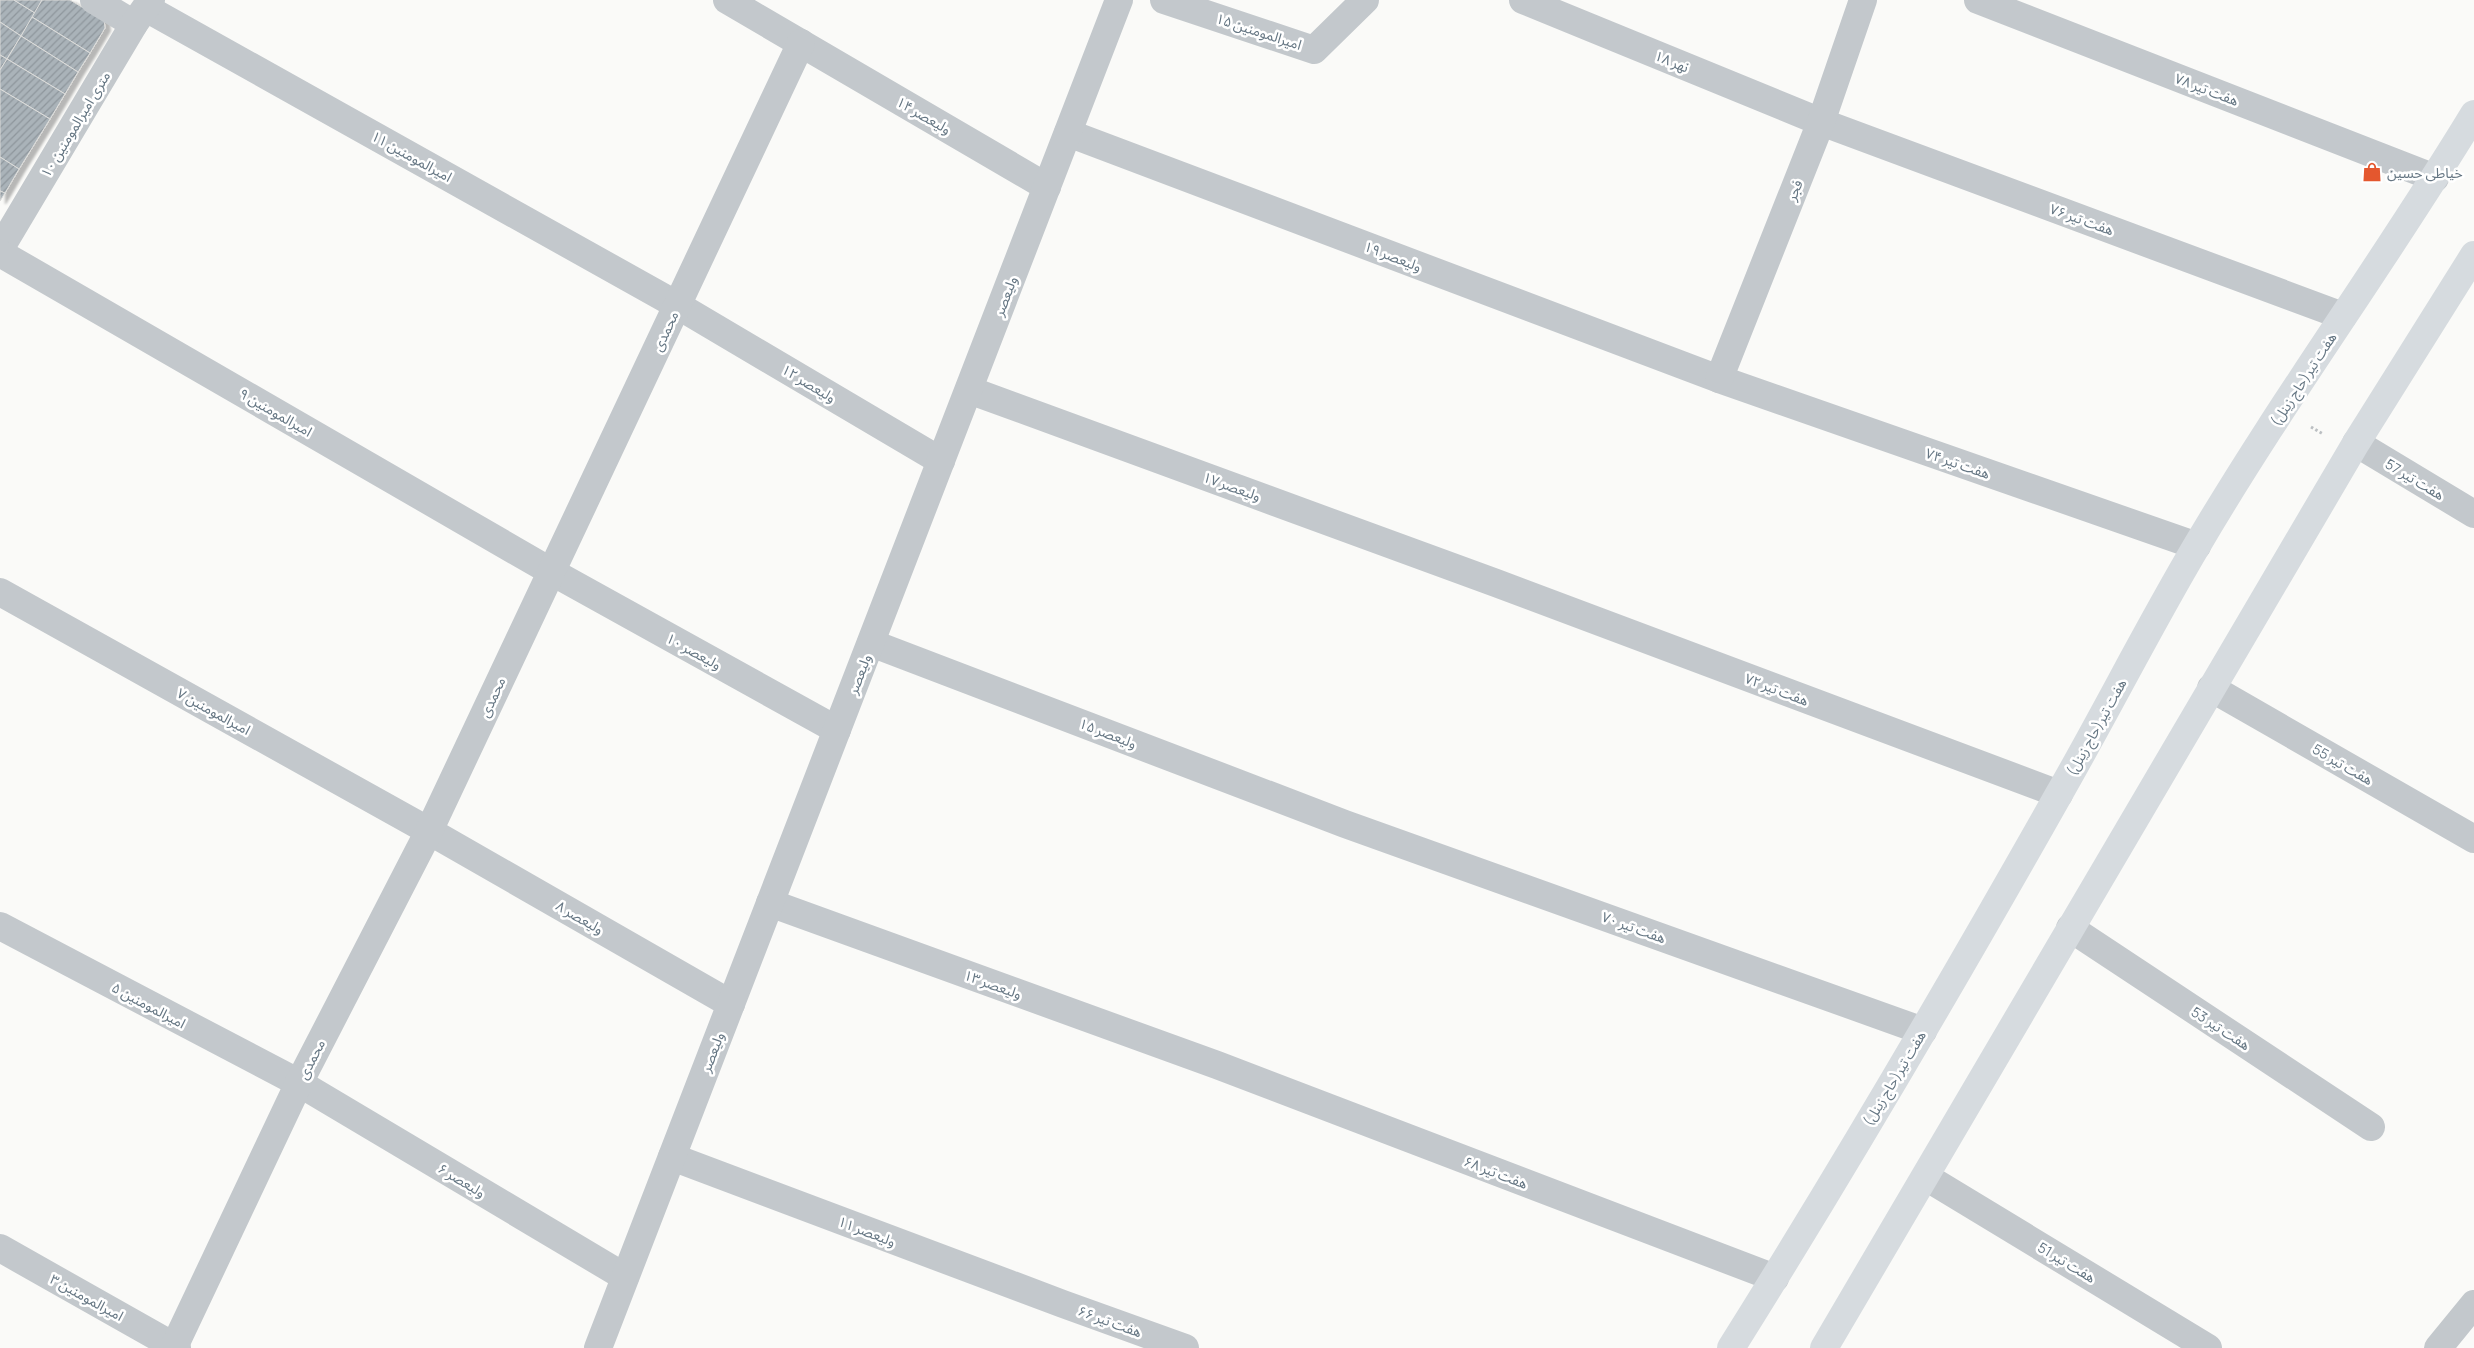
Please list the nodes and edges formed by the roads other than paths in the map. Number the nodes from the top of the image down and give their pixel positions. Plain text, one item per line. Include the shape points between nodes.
1 (94, 0) edge
2 (727, 0) edge
3 (1119, 0) edge
4 (1164, 0) edge
5 (1365, 0) edge
6 (1523, 0) edge
7 (1863, 0) edge
8 (1978, 0) edge
9 (144, 11) edge
10 (801, 44) junction
11 (2474, 114) edge
12 (1821, 122) junction
13 (1068, 133) junction
14 (2435, 178) junction
15 (1047, 187) junction
16 (0, 251) edge
17 (2474, 255) edge
18 (677, 305) junction
19 (2343, 316) junction
20 (1719, 379) junction
21 (969, 390) junction
22 (2354, 447) junction
23 (941, 461) junction
24 (2474, 514) edge
25 (2197, 546) junction
26 (552, 572) junction
27 (1496, 583) joint
28 (0, 592) edge
29 (871, 643) junction
30 (2211, 688) junction
31 (837, 730) junction
32 (2059, 794) junction
33 (1345, 824) joint
34 (429, 831) junction
35 (2474, 839) edge
36 (770, 903) junction
37 (0, 926) edge
38 (2070, 928) junction
39 (731, 1004) junction
40 (1922, 1031) junction
41 (1217, 1065) joint
42 (299, 1083) junction
43 (2371, 1127) dead end
44 (672, 1156) junction
45 (1926, 1177) junction
46 (0, 1248) edge
47 (625, 1277) junction
48 (1775, 1278) junction
49 (1063, 1304) joint
50 (2474, 1304) edge
51 (176, 1347) edge
52 (598, 1348) edge
53 (1185, 1348) edge
54 (1731, 1348) edge
55 (1824, 1348) edge
56 (2208, 1348) edge
57 (2438, 1348) edge

1 - 9 street, امیرالمومنین ۱۱
2 - 10 street, ولیعصر ۱۴
3 - 13 street, ولیعصر
4 - 5 street, امیرالمومنین ۱۵ via 1314,50
6 - 12 street, نهر ۱۸
7 - 12 street, فجر
8 - 14 street, هفت تیر ۷۸
9 - 16 street, ۱۰ متری امیرالمومنین
9 - 18 street, امیرالمومنین ۱۱
10 - 15 street, ولیعصر ۱۴
10 - 18 street, محمدی
11 - 14 main road, هفت تیر(حاج زینل)
12 - 19 street, هفت تیر ۷۶
12 - 20 street, فجر
13 - 15 street, ولیعصر
13 - 20 street, ولیعصر ۱۹
14 - 19 main road, هفت تیر(حاج زینل)
15 - 21 street, ولیعصر
16 - 26 street, امیرالمومنین ۹
17 - 22 main road
18 - 23 street, ولیعصر ۱۲
18 - 26 street, محمدی
19 - 25 main road, هفت تیر(حاج زینل)
20 - 25 street, هفت تیر ۷۴
21 - 23 street, ولیعصر
21 - 27 street, ولیعصر ۱۷
22 - 24 street, هفت تیر 57
22 - 30 main road
23 - 29 street, ولیعصر
25 - 32 main road, هفت تیر(حاج زینل)
26 - 31 street, ولیعصر ۱۰
26 - 34 street, محمدی
27 - 32 street, هفت تیر ۷۲
28 - 34 street, امیرالمومنین ۷
29 - 31 street, ولیعصر
29 - 33 street, ولیعصر ۱۵
30 - 35 street, هفت تیر 55
30 - 38 main road
31 - 36 street, ولیعصر
32 - 40 main road, هفت تیر(حاج زینل)
33 - 40 street, هفت تیر ۷۰
34 - 39 street, ولیعصر ۸
34 - 42 street, محمدی
36 - 39 street, ولیعصر
36 - 41 street, ولیعصر ۱۳
37 - 42 street, امیرالمومنین ۵
38 - 43 street, هفت تیر 53
38 - 45 main road
39 - 44 street, ولیعصر
40 - 48 main road, هفت تیر(حاج زینل)
41 - 48 street, هفت تیر ۶۸
42 - 47 street, ولیعصر ۶
42 - 51 street, محمدی
44 - 47 street, ولیعصر
44 - 49 street, ولیعصر ۱۱
45 - 55 main road
45 - 56 street, هفت تیر 51
46 - 51 street, امیرالمومنین ۳
47 - 52 street, ولیعصر
48 - 54 main road, هفت تیر(حاج زینل)
49 - 53 street, هفت تیر ۶۶
50 - 57 street

